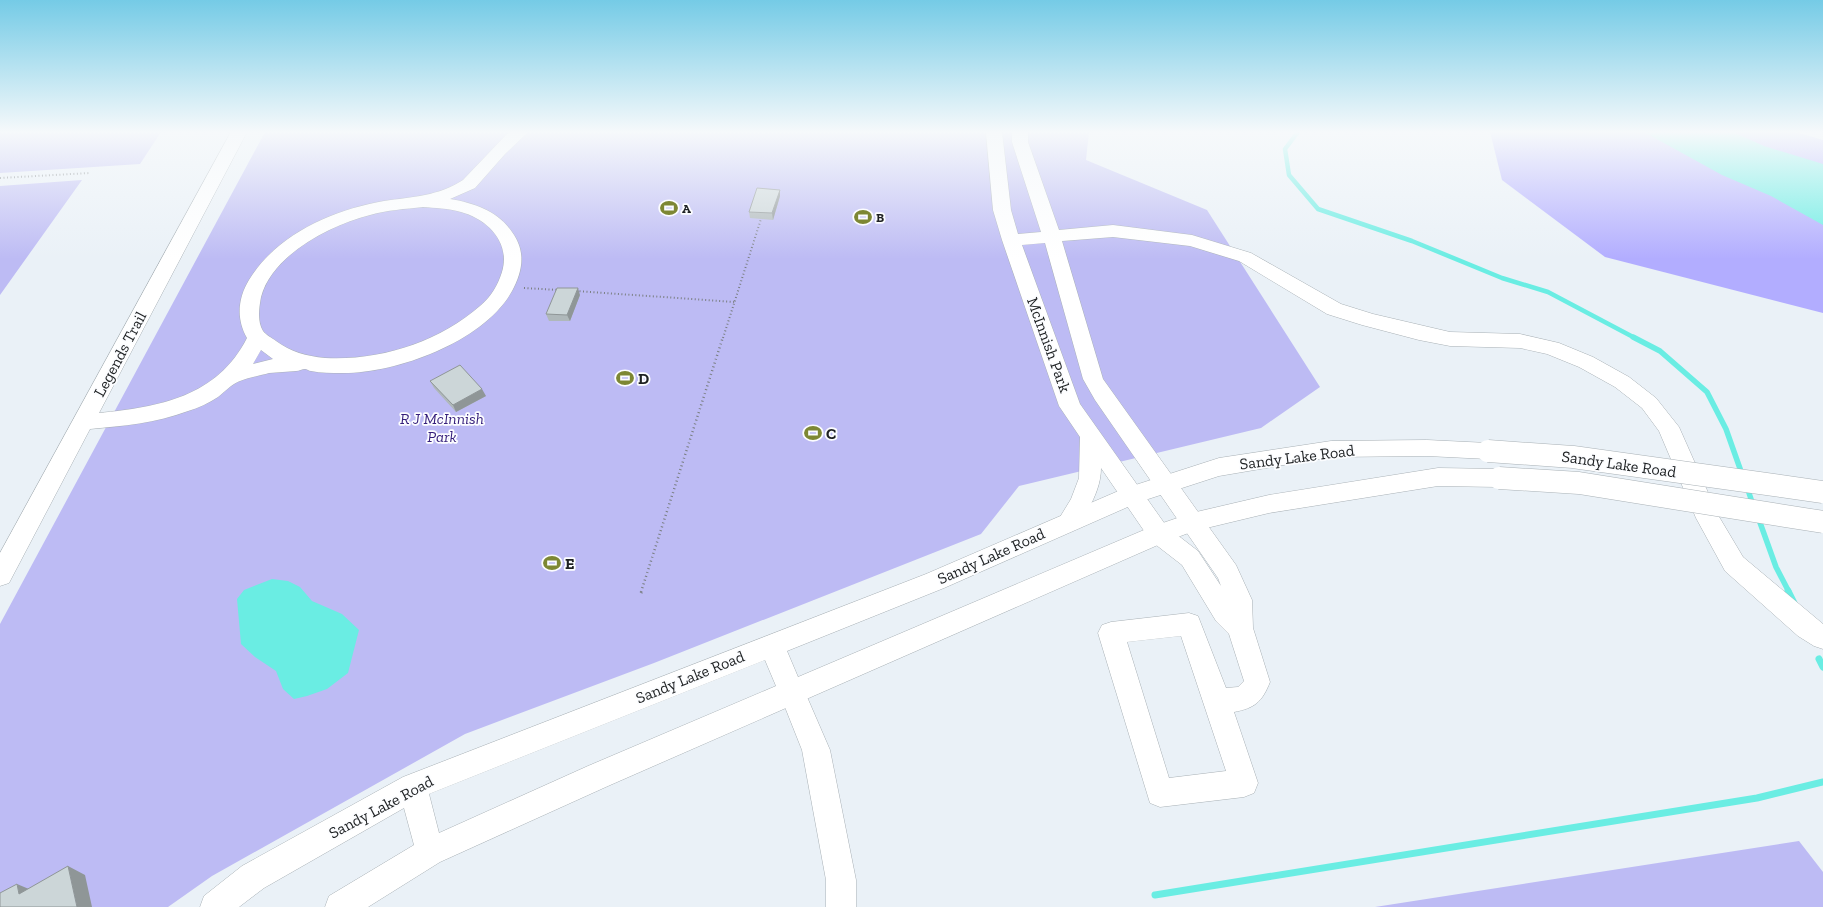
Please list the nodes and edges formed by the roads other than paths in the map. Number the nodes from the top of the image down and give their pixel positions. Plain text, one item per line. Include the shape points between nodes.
1 (216, 174) edge
2 (477, 174) edge
3 (998, 174) edge
4 (1031, 174) edge
5 (468, 184) junction
6 (423, 202) junction
7 (470, 209) junction
8 (1052, 237) junction
9 (1011, 240) junction
10 (257, 338) junction
11 (308, 364) junction
12 (228, 378) junction
13 (83, 422) junction
14 (1091, 436) junction
15 (1165, 484) junction
16 (1823, 492) edge
17 (1131, 494) junction
18 (1069, 522) junction
19 (1192, 522) junction
20 (1823, 522) edge
21 (1159, 534) junction
22 (7, 550) edge
23 (0, 576) edge
24 (1240, 628) junction
25 (1823, 638) edge
26 (771, 645) junction
27 (792, 692) junction
28 (1216, 701) junction
29 (413, 787) junction
30 (430, 852) junction
31 (215, 907) edge
32 (340, 907) edge
33 (841, 907) edge

1 - 13 main road, Legends Trail
2 - 5 main road
3 - 9 main road, McInnish Park via 1002,210
4 - 8 main road, McInnish Park
5 - 6 main road
5 - 7 main road
6 - 7 main road
6 - 10 main road via 363,211 333,222 282,252 264,272 251,295 248,318
7 - 11 main road via 490,218 505,231 513,248 514,266 506,286 488,310 460,331 424,349 385,361 344,366
8 - 9 main road
8 - 15 main road, McInnish Park via 1094,379 1102,395
8 - 25 main road via 1113,232 1192,241 1245,257 1334,309 1369,320 1450,339 1520,341 1552,348 1586,362 1622,382 1649,403 1668,427 1708,518 1734,564 1807,628
9 - 14 main road, McInnish Park via 1070,406
10 - 11 main road via 278,354
10 - 12 main road via 244,361
11 - 12 main road via 270,366
12 - 13 main road via 196,401 157,414
13 - 22 main road, Legends Trail
14 - 17 main road, McInnish Park
14 - 18 main road via 1090,478 1081,502
15 - 16 main road, Sandy Lake Road, bridge via 1219,468 1331,449 1427,448 1572,457
15 - 17 main road, Sandy Lake Road
15 - 19 main road, McInnish Park
17 - 18 main road, Sandy Lake Road
17 - 21 main road, McInnish Park
18 - 26 main road, Sandy Lake Road via 935,581
19 - 20 main road, Sandy Lake Road, bridge via 1269,504 1438,477 1578,483
19 - 21 main road, Sandy Lake Road
19 - 24 main road, McInnish Park via 1227,572 1240,600
21 - 24 main road, McInnish Park via 1190,558 1225,612
21 - 27 main road, Sandy Lake Road
22 - 23 main road, Legends Trail
24 - 28 main road via 1257,682 1255,689 1244,698
26 - 27 main road
26 - 29 main road, Sandy Lake Road
27 - 30 main road, Sandy Lake Road
27 - 33 main road via 816,750 841,880
28 - 28 main road via 1190,624 1111,633 1160,793 1244,783
29 - 30 main road
29 - 31 main road, Sandy Lake Road via 253,877
30 - 32 main road, Sandy Lake Road

